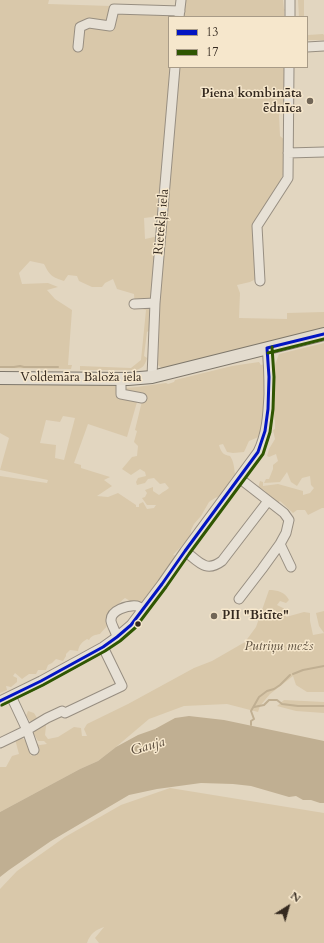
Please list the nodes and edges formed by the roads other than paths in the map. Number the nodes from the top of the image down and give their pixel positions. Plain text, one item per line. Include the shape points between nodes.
1 (181, 0) edge
2 (290, 0) edge
3 (180, 14) edge
4 (290, 16) edge
5 (324, 46) edge
6 (78, 47) dead end
7 (308, 47) edge
8 (175, 68) edge
9 (289, 68) edge
10 (324, 152) edge
11 (288, 153) junction
12 (260, 280) dead end
13 (155, 303) junction
14 (134, 304) dead end
15 (324, 334) edge
16 (267, 348) junction
17 (152, 377) junction
18 (0, 378) edge
19 (121, 379) junction
20 (142, 398) dead end
21 (239, 478) junction
22 (268, 501) junction
23 (280, 544) junction
24 (185, 551) junction
25 (291, 567) dead end
26 (239, 599) dead end
27 (143, 609) junction
28 (117, 637) junction
29 (104, 647) junction
30 (11, 696) junction
31 (0, 701) edge
32 (27, 730) junction
33 (0, 743) edge
34 (34, 750) dead end

1 - 3 street
2 - 4 street
3 - 6 street via 114,9 110,26 89,23 80,27
5 - 7 street
8 - 13 street, Rietekļa iela
9 - 11 street
10 - 11 street
11 - 12 street via 288,178 256,226
13 - 14 street
13 - 17 street, Rietekļa iela
15 - 16 main road, Voldemāra Baloža iela
16 - 17 main road, Voldemāra Baloža iela
16 - 21 street via 270,369 265,437 258,452
17 - 19 main road, Voldemāra Baloža iela
18 - 19 main road, Voldemāra Baloža iela
19 - 20 street via 121,394
21 - 22 street
21 - 24 street
22 - 23 street via 289,520
22 - 24 street via 216,566 206,566
23 - 25 street
23 - 26 street
24 - 27 street
27 - 28 street via 131,625
27 - 28 street via 137,606 122,608 115,612 111,621
28 - 29 street
29 - 30 street
29 - 32 street via 122,686 65,713 62,711
30 - 31 street
30 - 32 street
32 - 33 street
32 - 34 street

